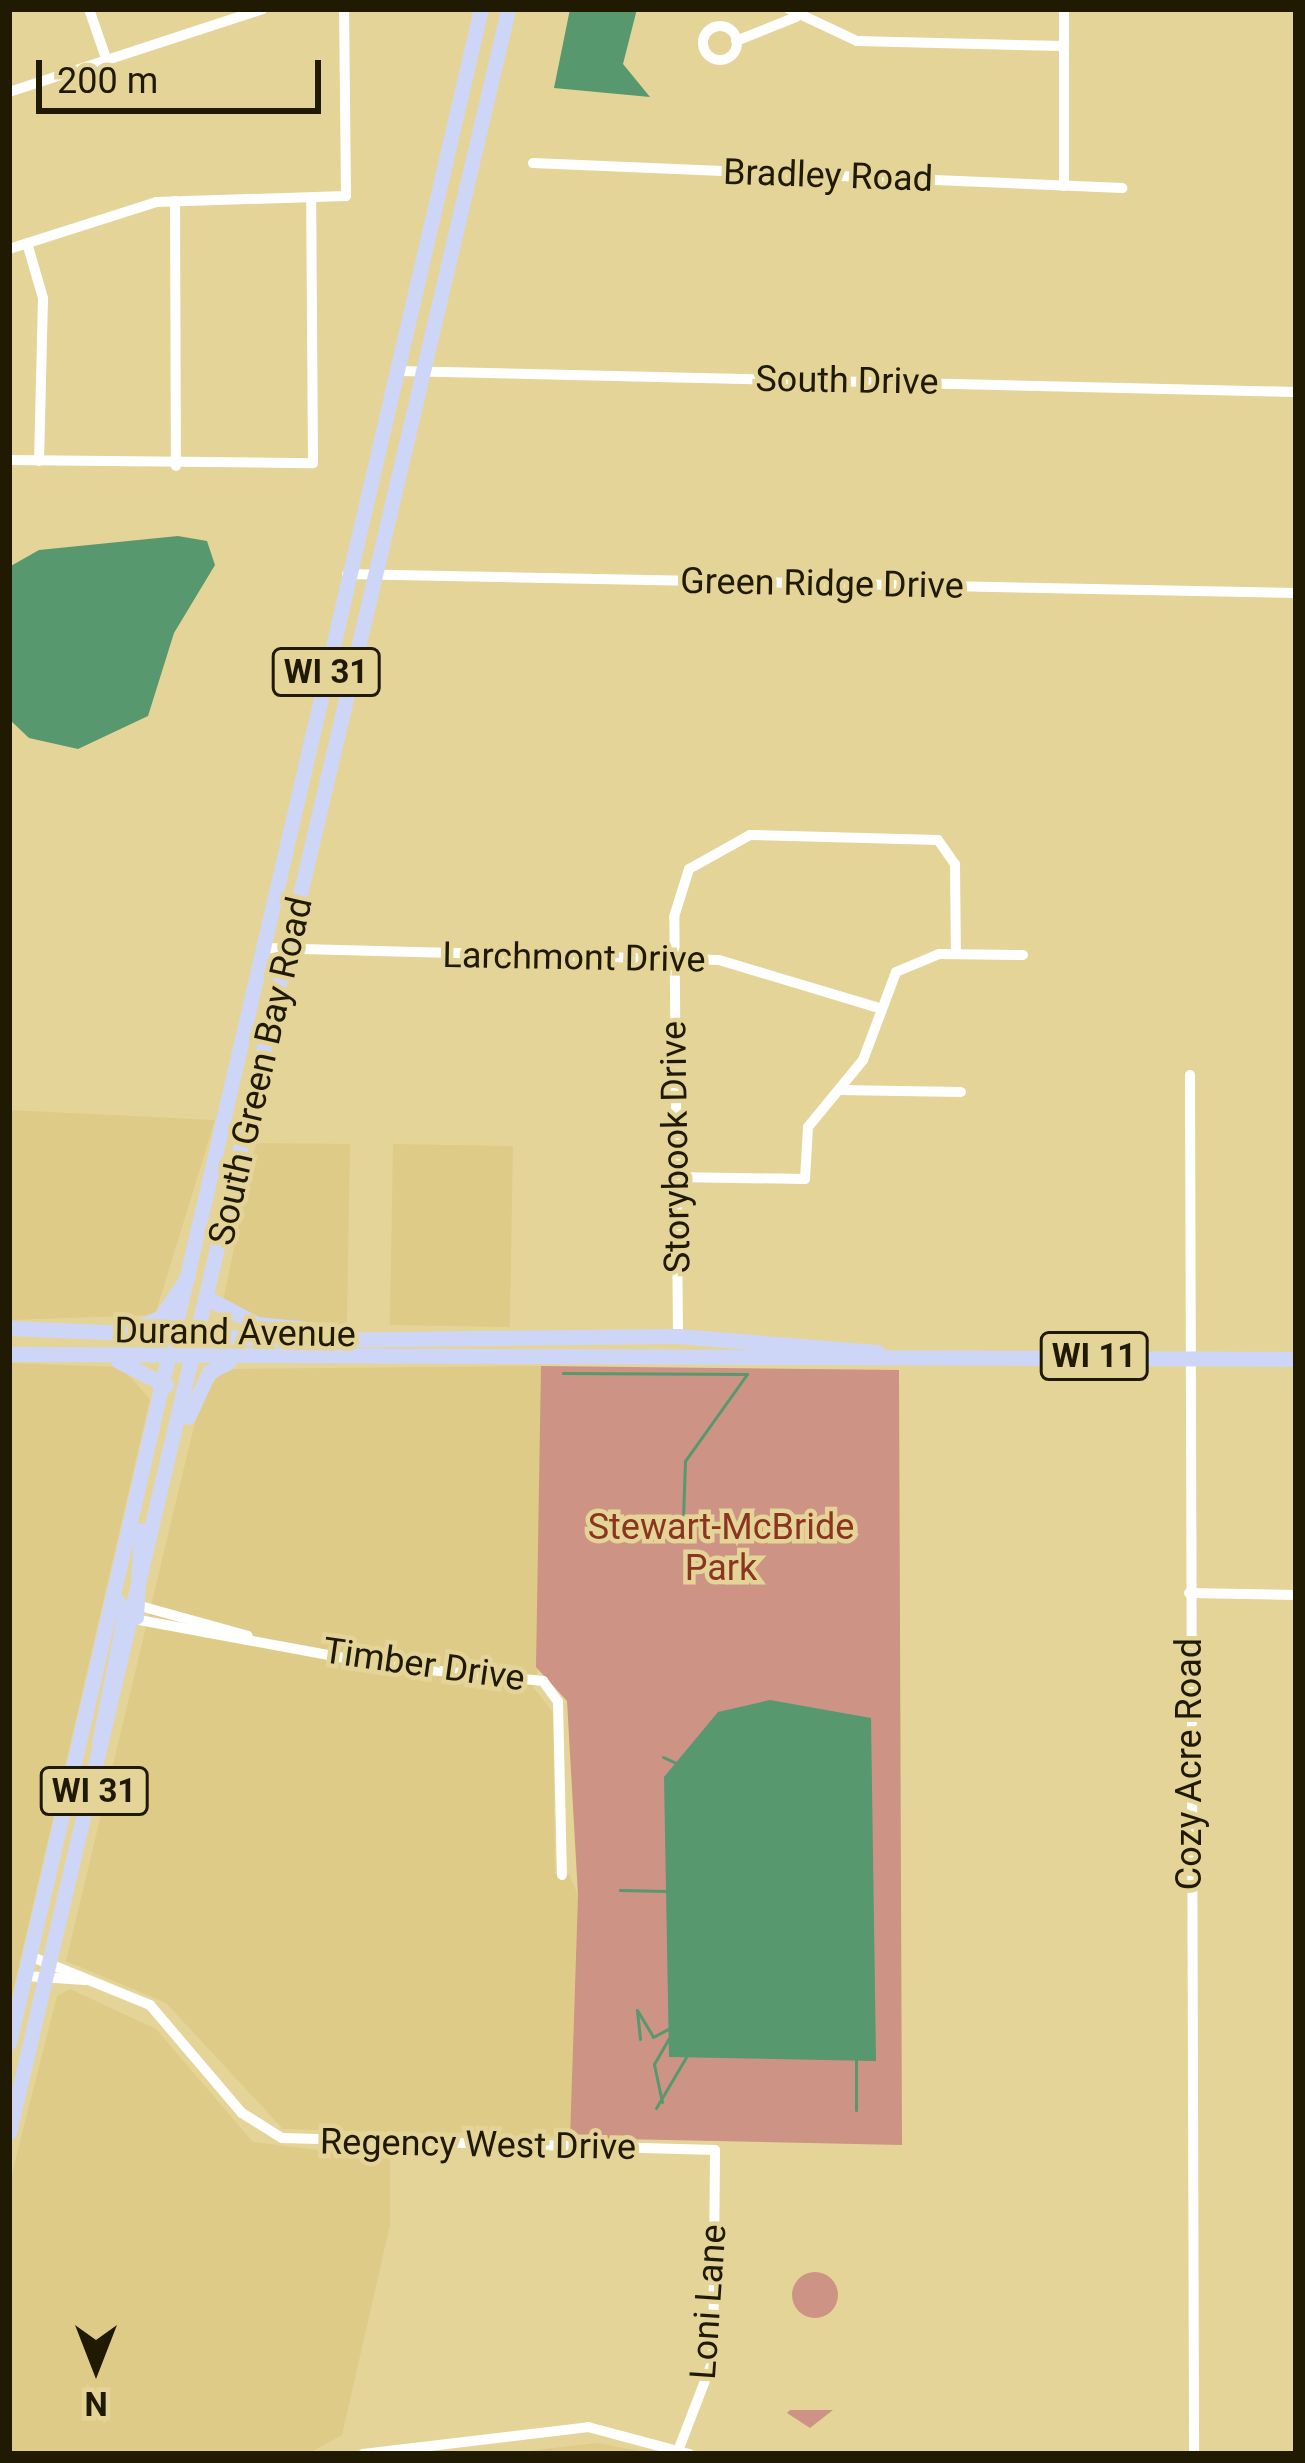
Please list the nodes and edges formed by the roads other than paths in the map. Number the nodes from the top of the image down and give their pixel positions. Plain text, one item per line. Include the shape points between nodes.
1 (89, 9) edge
2 (263, 9) edge
3 (344, 9) edge
4 (481, 9) edge
5 (508, 9) edge
6 (1064, 9) edge
7 (793, 13) edge
8 (736, 40) dead end
9 (1064, 46) junction
10 (106, 58) junction
11 (9, 92) edge
12 (533, 163) dead end
13 (1064, 186) junction
14 (1122, 188) dead end
15 (311, 199) junction
16 (175, 201) junction
17 (27, 243) junction
18 (9, 249) edge
19 (399, 371) junction
20 (425, 371) junction
21 (1296, 392) edge
22 (9, 460) edge
23 (38, 461) junction
24 (176, 466) junction
25 (347, 574) junction
26 (378, 575) junction
27 (1296, 593) edge
28 (264, 948) junction
29 (290, 952) junction
30 (956, 954) junction
31 (1023, 956) dead end
32 (674, 959) junction
33 (876, 1007) junction
34 (1190, 1075) dead end
35 (839, 1090) junction
36 (961, 1092) dead end
37 (676, 1177) junction
38 (193, 1268) junction
39 (207, 1298) junction
40 (9, 1328) edge
41 (128, 1331) junction
42 (460, 1333) junction
43 (526, 1334) junction
44 (347, 1335) junction
45 (678, 1336) junction
46 (178, 1337) junction
47 (198, 1339) junction
48 (9, 1354) edge
49 (892, 1354) junction
50 (98, 1356) junction
51 (507, 1356) junction
52 (173, 1357) junction
53 (194, 1358) junction
54 (244, 1358) junction
55 (451, 1358) junction
56 (1190, 1358) junction
57 (1296, 1359) edge
58 (166, 1385) junction
59 (173, 1453) junction
60 (1189, 1593) junction
61 (1296, 1595) edge
62 (127, 1610) junction
63 (562, 1875) dead end
64 (42, 1959) junction
65 (37, 1978) junction
66 (89, 1979) junction
67 (9, 2043) edge
68 (10, 2129) edge
69 (715, 2150) joint
70 (684, 2451) edge
71 (363, 2454) edge
72 (1193, 2454) edge

1 - 10 street
2 - 10 street
3 - 15 street via 346,196
4 - 19 main road, South Green Bay Road / WI 31
5 - 20 main road, South Green Bay Road / WI 31
6 - 9 street
7 - 8 street
7 - 9 street via 857,41
9 - 13 street
10 - 11 street
12 - 13 street, Bradley Road
13 - 14 street, Bradley Road
15 - 16 street
15 - 24 street via 313,463
16 - 17 street
16 - 24 street
17 - 18 street
17 - 23 street via 43,298
19 - 20 street, South Drive
19 - 25 main road, South Green Bay Road / WI 31
20 - 21 street, South Drive
20 - 26 main road, South Green Bay Road / WI 31
22 - 23 street
23 - 24 street
25 - 26 street, Green Ridge Drive
25 - 28 main road, South Green Bay Road / WI 31
26 - 27 street, Green Ridge Drive
26 - 29 main road, South Green Bay Road / WI 31
28 - 29 street, Larchmont Drive
28 - 38 main road, South Green Bay Road / WI 31
29 - 32 street, Larchmont Drive
29 - 39 main road, South Green Bay Road / WI 31
30 - 31 street
30 - 32 street, Storybook Drive via 955,864 938,840 750,835 689,869
30 - 33 street via 906,965
32 - 33 street, Larchmont Drive via 735,962
32 - 37 street, Storybook Drive
33 - 35 street via 863,1060
34 - 56 street, Cozy Acre Road
35 - 36 street
35 - 37 street via 808,1127 805,1179
37 - 45 street, Storybook Drive
38 - 41 main road via 161,1317
38 - 46 main road, South Green Bay Road / WI 31
39 - 44 main road via 257,1324
39 - 47 main road, South Green Bay Road / WI 31
40 - 41 main road, Durand Avenue / WI 11
41 - 46 main road, Durand Avenue / WI 11
42 - 43 main road, Durand Avenue / WI 11
42 - 44 main road, Durand Avenue / WI 11
42 - 55 main road via 470,1346
43 - 45 main road, Durand Avenue / WI 11
43 - 51 main road
44 - 47 main road, Durand Avenue / WI 11
45 - 49 main road, Durand Avenue / WI 11
46 - 47 main road, Durand Avenue / WI 11
46 - 52 main road, South Green Bay Road / WI 31
47 - 53 main road, South Green Bay Road / WI 31
48 - 50 main road, Durand Avenue / WI 11
49 - 51 main road, Durand Avenue / WI 11
49 - 56 main road, Durand Avenue / WI 11
50 - 52 main road, Durand Avenue / WI 11
50 - 58 main road
51 - 55 main road, Durand Avenue / WI 11
52 - 53 main road, Durand Avenue / WI 11
52 - 58 main road, South Green Bay Road / WI 31
53 - 54 main road, Durand Avenue / WI 11
53 - 59 main road, South Green Bay Road / WI 31
54 - 55 main road, Durand Avenue / WI 11
54 - 59 main road via 209,1372
56 - 57 main road, Durand Avenue / WI 11
56 - 60 street, Cozy Acre Road
58 - 62 main road, South Green Bay Road / WI 31
59 - 62 main road, South Green Bay Road / WI 31
60 - 61 street
60 - 72 street, Cozy Acre Road
62 - 63 street, Timber Drive via 543,1681 558,1702
62 - 64 main road, South Green Bay Road / WI 31 via 98,1778
62 - 64 main road, South Green Bay Road / WI 31 via 81,1742 83,1795
64 - 65 main road
64 - 66 street, Regency West Drive
65 - 66 street, Regency West Drive
65 - 67 main road
65 - 68 main road
66 - 69 street, Regency West Drive via 160,2013 242,2113 283,2138
69 - 70 street, Loni Lane via 713,2360
70 - 71 street via 588,2427

